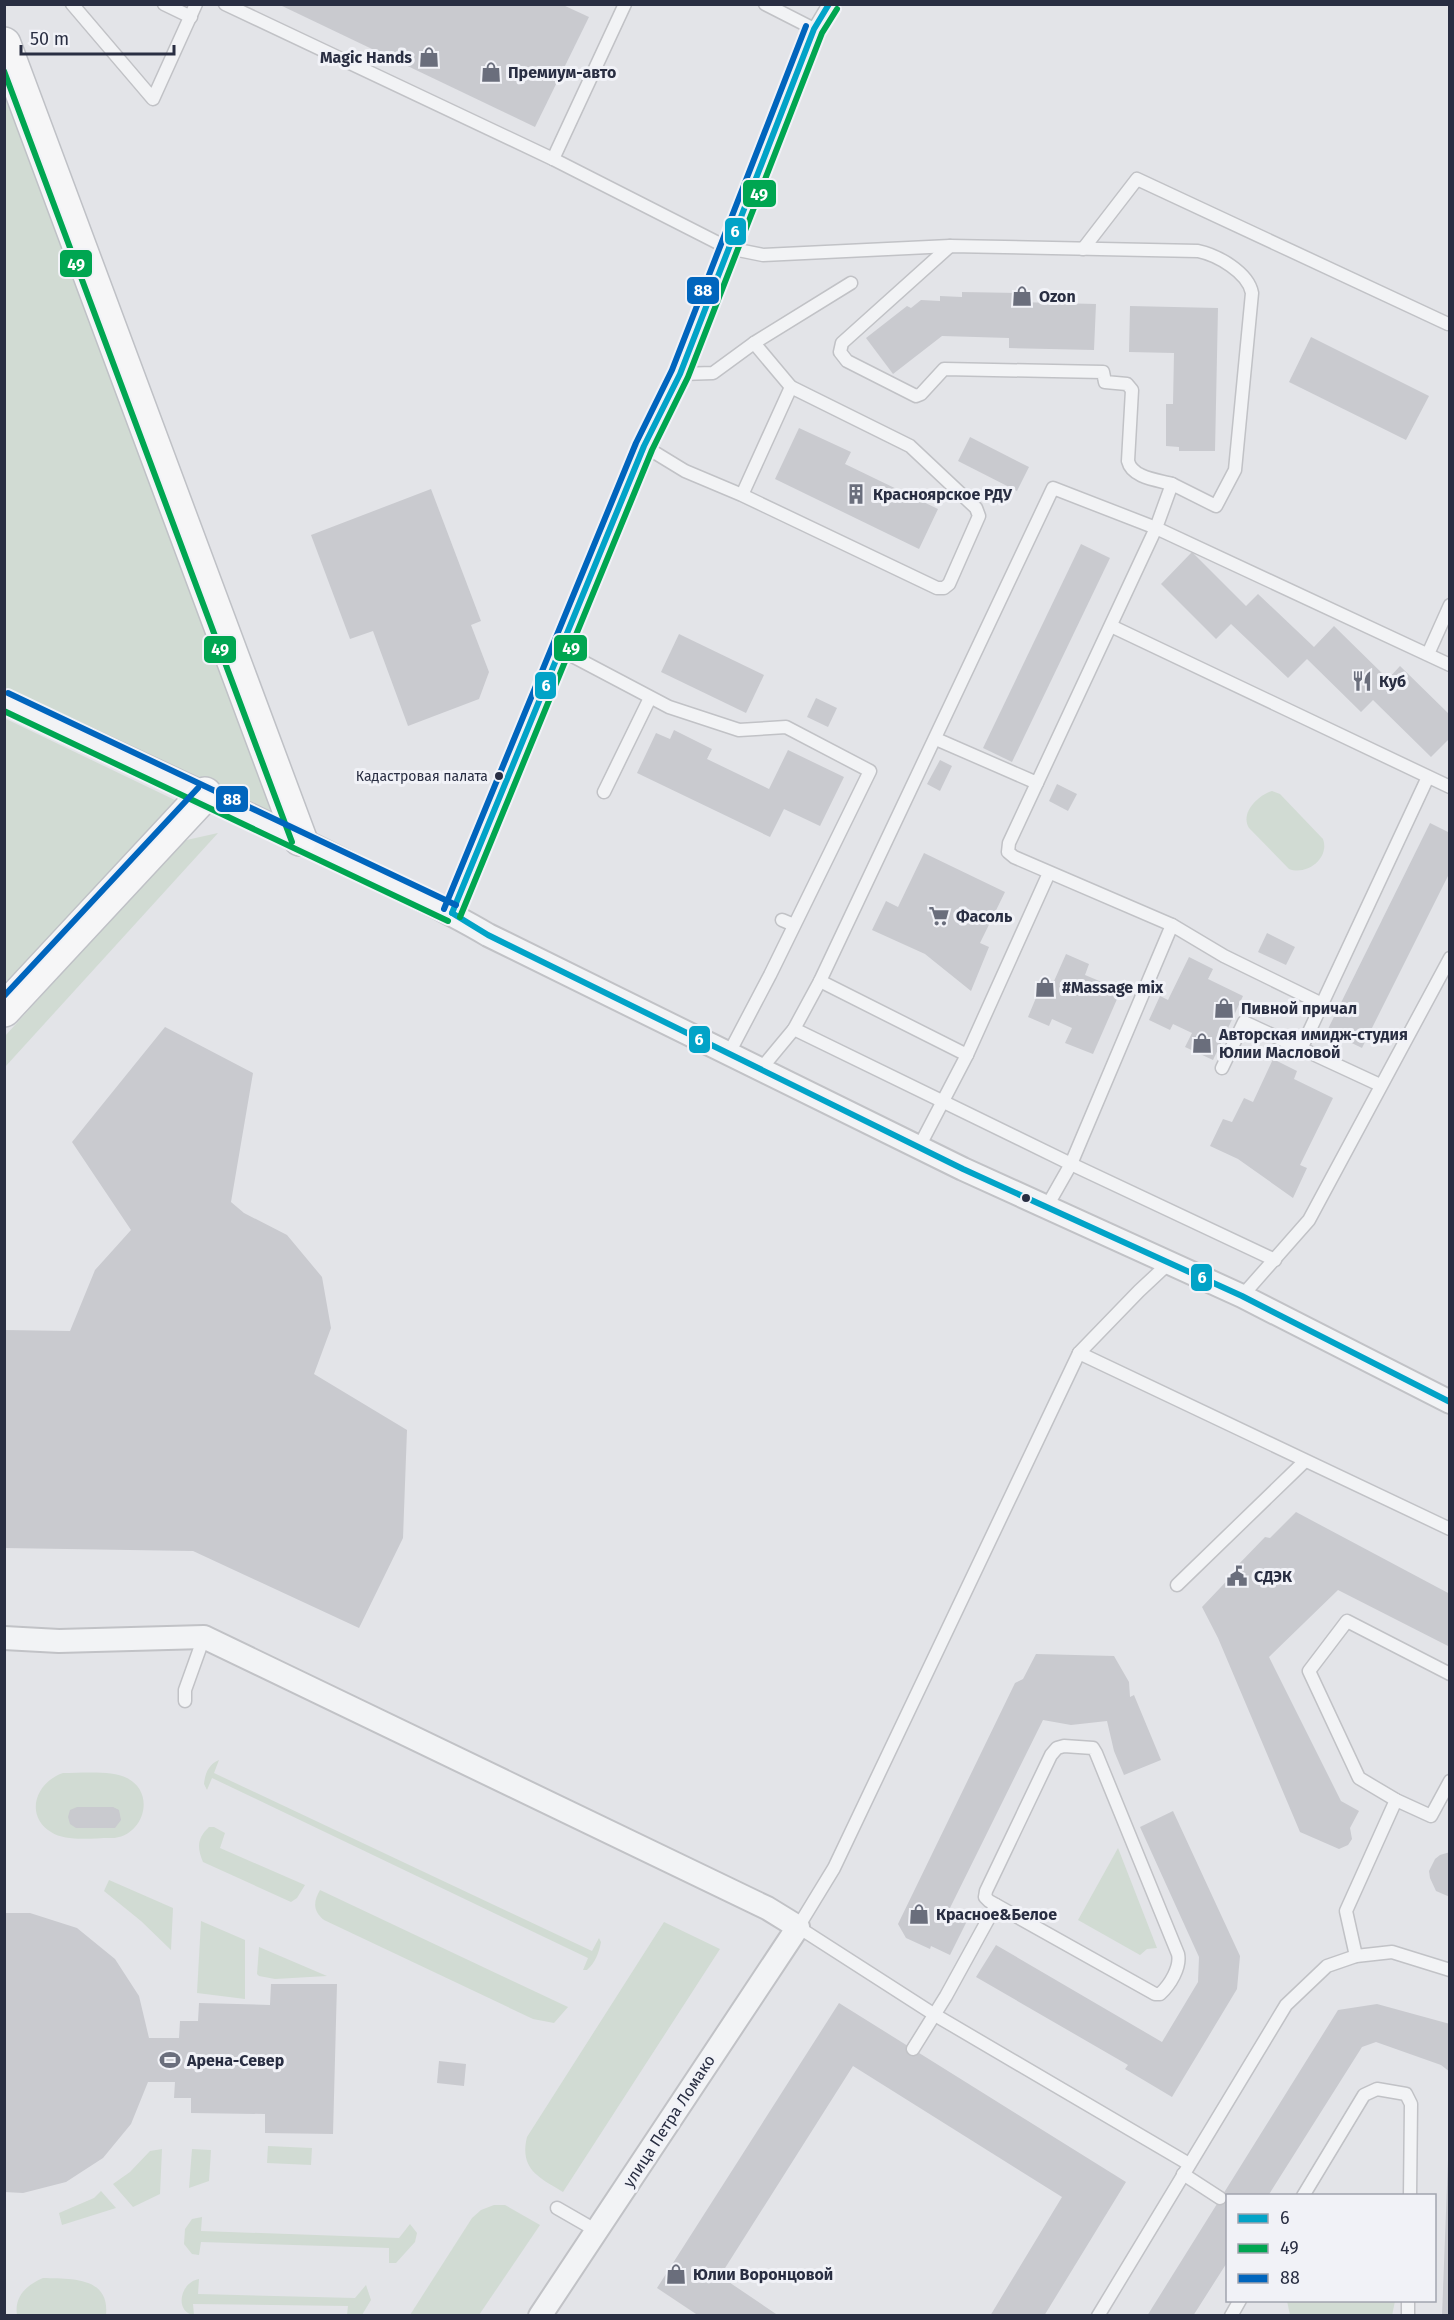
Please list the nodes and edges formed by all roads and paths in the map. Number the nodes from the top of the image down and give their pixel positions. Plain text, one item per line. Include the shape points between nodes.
1 (72, 4) edge
2 (164, 4) edge
3 (196, 4) edge
4 (225, 4) edge
5 (625, 4) edge
6 (765, 4) edge
7 (829, 4) edge
8 (191, 17) junction
9 (814, 29) junction
10 (4, 44) edge
11 (552, 159) junction
12 (950, 246) junction
13 (728, 248) junction
14 (1083, 249) junction
15 (851, 283) dead end
16 (1448, 324) edge
17 (754, 344) junction
18 (680, 374) junction
19 (791, 387) junction
20 (644, 446) junction
21 (1172, 484) junction
22 (742, 495) junction
23 (1156, 528) junction
24 (1449, 605) edge
25 (1111, 626) junction
26 (561, 650) junction
27 (1428, 654) junction
28 (1449, 665) edge
29 (650, 698) junction
30 (4, 700) edge
31 (936, 739) junction
32 (1428, 777) junction
33 (1037, 783) junction
34 (1449, 787) edge
35 (604, 792) dead end
36 (205, 794) junction
37 (300, 839) junction
38 (1048, 873) junction
39 (452, 913) junction
40 (1172, 925) junction
41 (1449, 958) edge
42 (820, 981) junction
43 (1322, 1004) junction
44 (4, 1010) edge
45 (794, 1029) junction
46 (1301, 1049) junction
47 (728, 1055) junction
48 (967, 1055) junction
49 (1222, 1068) dead end
50 (760, 1070) junction
51 (1380, 1085) junction
52 (944, 1102) junction
53 (919, 1147) junction
54 (1071, 1164) junction
55 (1046, 1208) junction
56 (1275, 1260) junction
57 (1169, 1263) junction
58 (1242, 1296) junction
59 (1080, 1353) junction
60 (1449, 1402) edge
61 (1304, 1461) junction
62 (1449, 1529) edge
63 (1177, 1585) dead end
64 (204, 1637) junction
65 (4, 1638) edge
66 (1449, 1674) edge
67 (185, 1701) dead end
68 (1449, 1781) edge
69 (1396, 1800) junction
70 (996, 1905) junction
71 (798, 1927) junction
72 (1356, 1956) junction
73 (1449, 1970) edge
74 (934, 2015) junction
75 (913, 2049) dead end
76 (1186, 2169) junction
77 (1304, 2194) edge
78 (1410, 2194) edge
79 (1220, 2198) dead end
80 (557, 2208) dead end
81 (597, 2231) junction
82 (1239, 2302) edge
83 (540, 2316) edge
84 (1098, 2316) edge
85 (1231, 2316) edge

1 - 8 lane via 153,99
2 - 8 lane
3 - 8 lane
4 - 11 lane
5 - 11 lane
6 - 9 lane
7 - 9 lane
9 - 13 lane
10 - 37 main road
11 - 13 lane
12 - 13 lane via 763,255
12 - 14 lane
12 - 21 lane via 842,343 840,352 847,361 916,396 944,369 1103,372 1105,382 1126,384 1132,390 1129,468 1136,474
13 - 18 lane
14 - 16 lane via 1137,179
14 - 21 lane via 1209,253 1250,285 1235,470 1216,506
15 - 17 lane
17 - 18 lane via 712,373
17 - 19 lane
18 - 20 lane
19 - 22 lane
19 - 22 lane via 910,446 976,508 978,523 949,584 937,588
20 - 22 lane via 685,471
20 - 26 lane
21 - 23 lane
23 - 25 lane
23 - 27 lane
23 - 31 lane via 1053,488
24 - 27 lane
25 - 32 lane
25 - 33 lane
26 - 29 lane
26 - 39 lane
27 - 28 lane
29 - 35 lane
29 - 47 lane via 739,730 786,727 870,771 788,923
30 - 36 street
31 - 33 lane
31 - 42 lane
32 - 34 lane
32 - 43 lane
33 - 38 lane via 1008,852
36 - 37 street
36 - 44 main road
37 - 39 street
38 - 40 lane
38 - 48 lane
39 - 47 street via 488,935
40 - 43 lane via 1224,956
40 - 54 lane
41 - 51 lane
42 - 45 lane
42 - 48 lane
43 - 46 lane
45 - 50 lane
45 - 52 lane
46 - 49 lane via 1244,1023
46 - 51 lane
47 - 50 street
48 - 52 lane
50 - 53 street
51 - 56 lane via 1309,1220
52 - 53 lane
52 - 54 lane
53 - 55 street
54 - 55 lane
54 - 56 lane
55 - 57 street
56 - 58 lane
57 - 58 street
57 - 59 lane
58 - 60 street
59 - 61 lane
59 - 71 lane via 834,1868
61 - 62 lane
61 - 63 lane
64 - 65 street via 59,1641
64 - 67 lane via 185,1690
64 - 71 street via 767,1908
66 - 69 lane via 1347,1622 1310,1671 1359,1778
68 - 69 lane via 1431,1816
69 - 72 lane via 1346,1911
70 - 70 lane via 1155,1994 1164,1991 1180,1962 1093,1748 1064,1746 1052,1755 986,1892 985,1897
70 - 74 lane
71 - 74 lane
71 - 81 street, улица Петра Ломако
72 - 73 lane via 1392,1952
72 - 76 lane via 1327,1966 1286,2005
74 - 75 lane
74 - 76 lane
76 - 79 lane
76 - 84 lane
77 - 78 lane via 1364,2095 1377,2089 1406,2094 1411,2104
80 - 81 lane
81 - 83 street, улица Петра Ломако
82 - 85 lane

